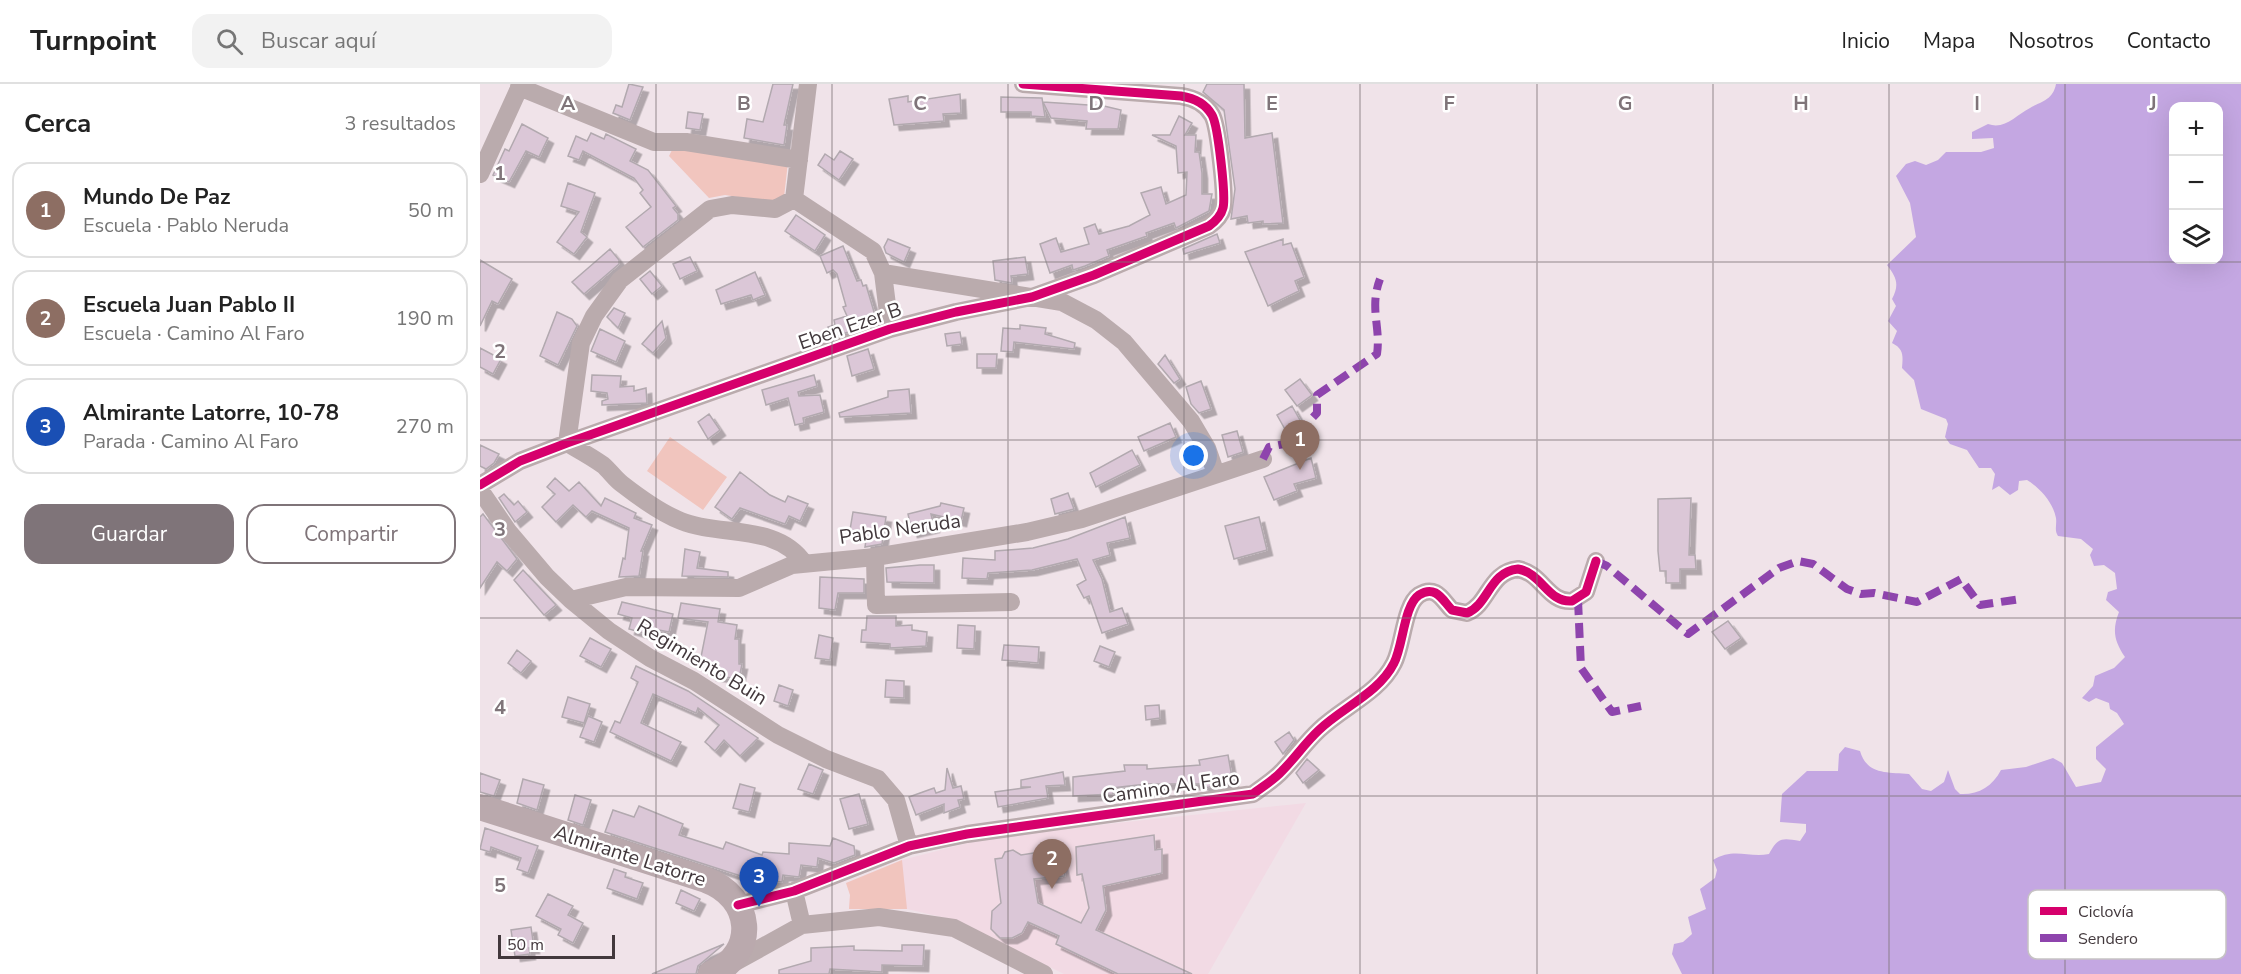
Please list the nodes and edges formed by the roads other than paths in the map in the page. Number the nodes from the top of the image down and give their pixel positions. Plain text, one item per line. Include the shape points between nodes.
1 (808, 84) edge
2 (1023, 84) edge
3 (520, 86) edge
4 (799, 160) junction
5 (480, 174) edge
6 (794, 199) junction
7 (883, 273) junction
8 (1032, 297) junction
9 (890, 329) junction
10 (567, 443) junction
11 (1263, 459) dead end
12 (1216, 474) junction
13 (480, 485) edge
14 (480, 490) edge
15 (875, 557) junction
16 (1596, 561) dead end
17 (804, 563) junction
18 (571, 600) junction
19 (1011, 602) dead end
20 (480, 807) edge
21 (909, 846) junction
22 (794, 891) junction
23 (738, 905) junction
24 (802, 924) junction
25 (717, 971) edge
26 (1044, 974) edge

1 - 4 street
2 - 8 street, Eben Ezer B via 1181,96 1201,103 1216,125 1224,201 1219,217 1209,226
3 - 4 street via 654,141 686,142
3 - 5 street
4 - 6 street
6 - 7 street, Eben Ezer B via 873,251
6 - 10 street via 775,209 732,205 710,209 620,280 602,303 581,343
7 - 8 street, Eben Ezer B
7 - 9 street, Eben Ezer B
8 - 9 street, Eben Ezer B
8 - 12 street, Eben Ezer B via 1062,302 1096,320 1124,342 1191,421
9 - 10 street, Eben Ezer B
10 - 13 street, Eben Ezer B via 520,461
10 - 17 street via 667,514 698,527 747,532 771,539 790,549
11 - 12 street, Pablo Neruda
12 - 15 street, Pablo Neruda via 1055,526
14 - 18 street, Regimiento Buin via 525,552
15 - 17 street, Pablo Neruda
15 - 19 street via 876,605
16 - 21 street, Camino Al Faro via 1586,592 1572,602 1556,598 1536,576 1518,569 1498,577 1467,613 1452,610 1436,593 1418,596 1411,607 1398,655 1382,681 1319,729 1282,772 1253,794 967,834
17 - 18 street, Pablo Neruda via 739,588 626,587
18 - 21 street, Regimiento Buin via 629,645 778,735 878,779 896,800
20 - 23 main road, Almirante Latorre via 716,884
21 - 22 street, Camino Al Faro
22 - 23 street, Camino Al Faro
22 - 24 street
23 - 25 main road via 744,921 742,942 738,952
24 - 25 street
24 - 26 street via 879,917 932,923 973,936

